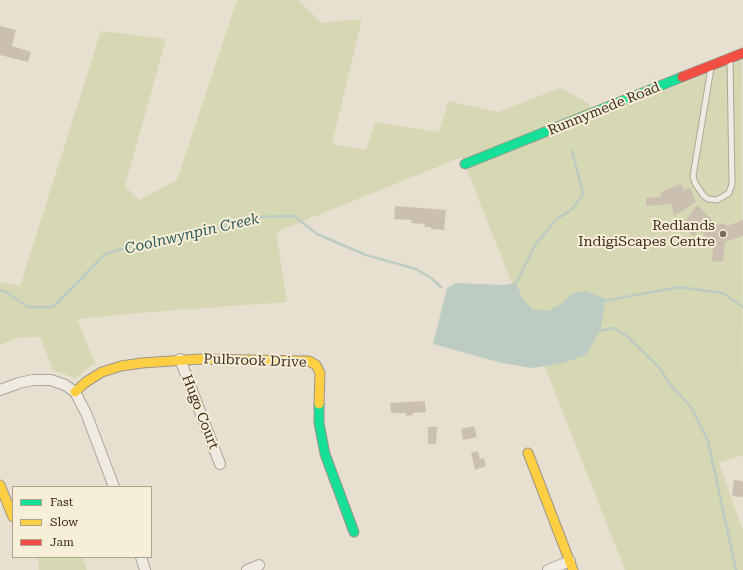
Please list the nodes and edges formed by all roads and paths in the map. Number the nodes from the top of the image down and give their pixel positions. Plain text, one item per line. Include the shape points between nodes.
1 (743, 53) edge
2 (730, 58) junction
3 (711, 67) junction
4 (465, 164) dead end
5 (180, 359) junction
6 (0, 390) edge
7 (75, 392) junction
8 (528, 453) dead end
9 (220, 464) dead end
10 (0, 485) edge
11 (114, 486) edge
12 (12, 515) edge
13 (354, 532) dead end
14 (141, 558) edge
15 (259, 564) dead end
16 (572, 566) edge
17 (145, 570) edge
18 (247, 570) edge
19 (548, 570) edge

1 - 2 street, Runnymede Road
2 - 3 street, Runnymede Road
2 - 3 lane via 732,184 728,193 718,200 708,199 703,195 694,176
3 - 4 street, Runnymede Road
5 - 7 street, Pulbrook Drive via 121,366 102,372
5 - 9 street, Hugo Court
5 - 13 street, Pulbrook Drive via 298,360 316,365 320,373 321,438
6 - 7 street via 19,382 51,380 65,384
7 - 11 street via 86,413
8 - 16 street
10 - 12 street
14 - 17 street
15 - 18 street
16 - 19 street

